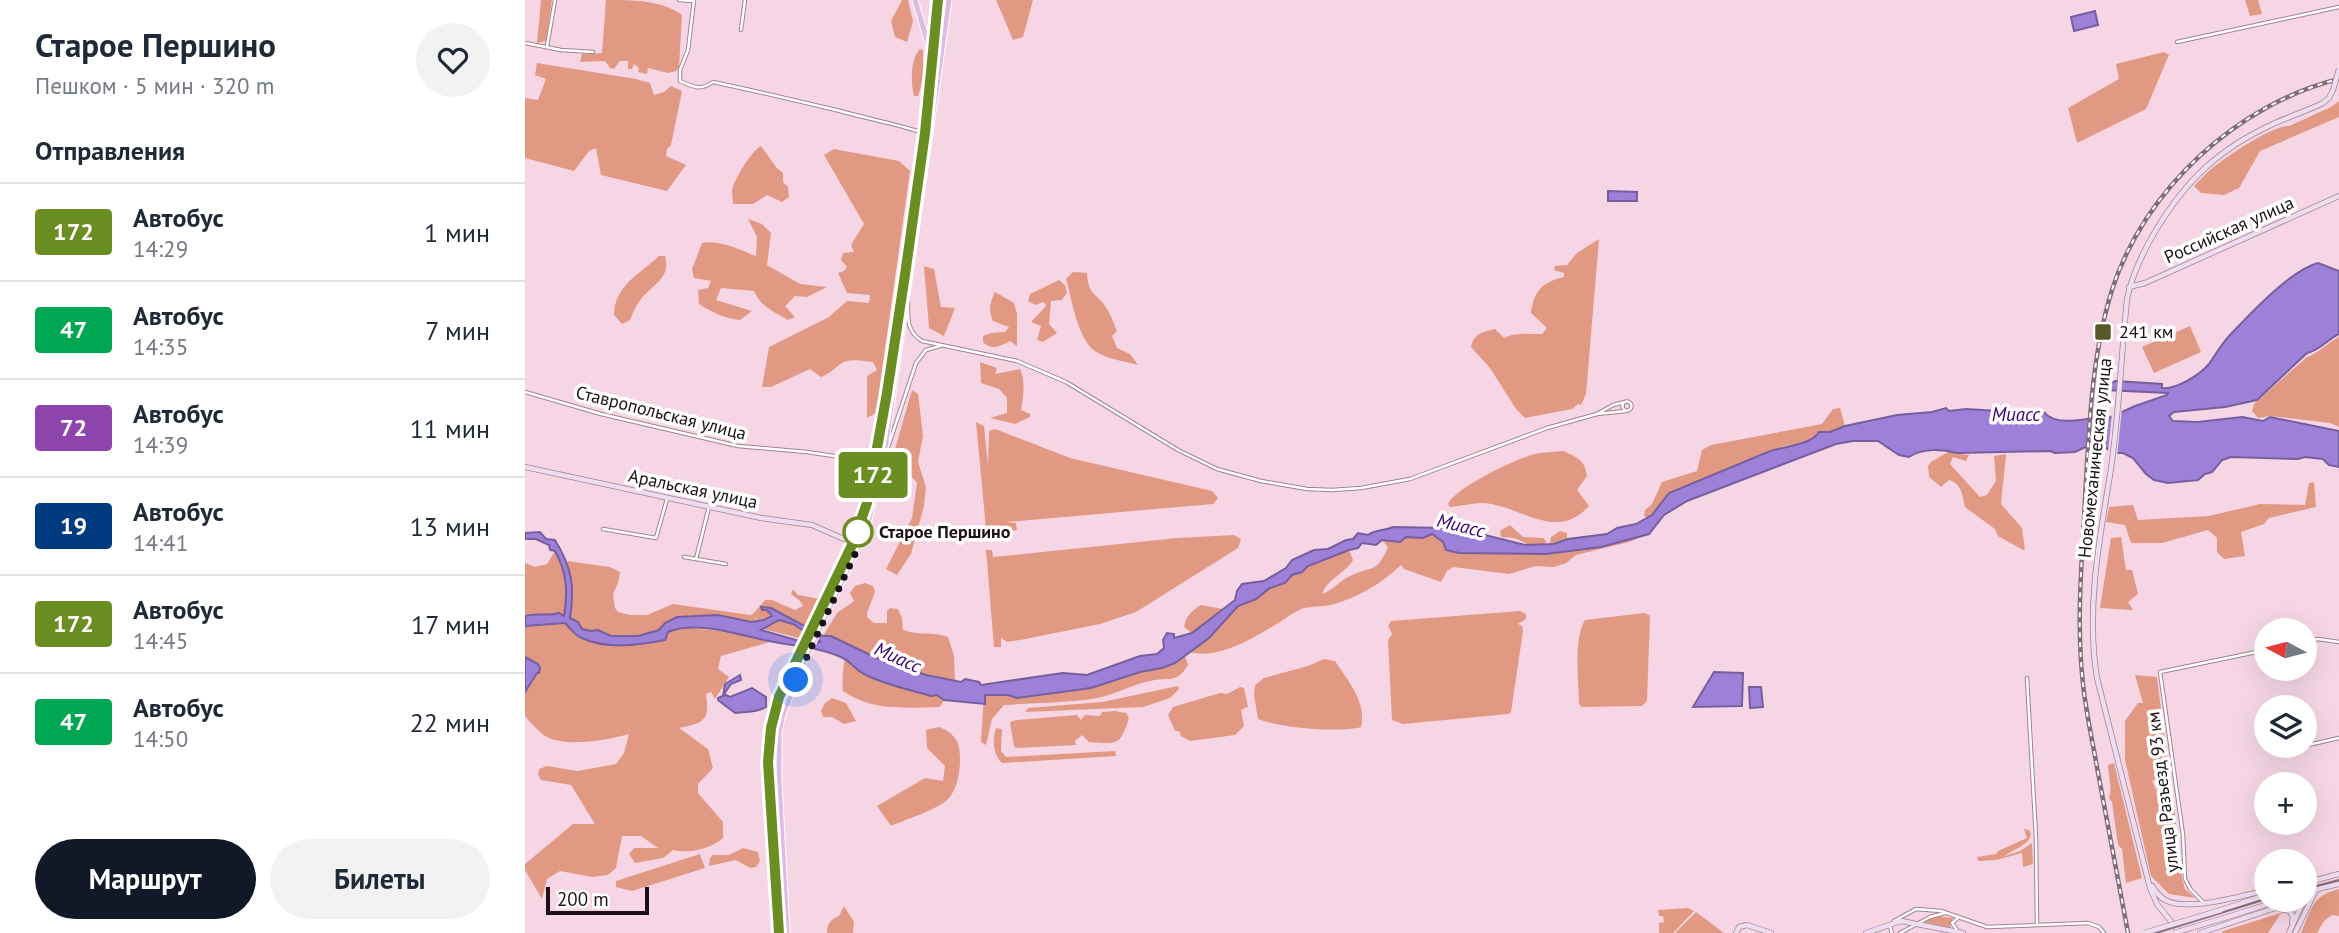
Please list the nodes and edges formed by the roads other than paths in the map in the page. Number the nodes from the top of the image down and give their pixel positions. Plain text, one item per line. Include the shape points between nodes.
1 (555, 0) edge
2 (679, 0) edge
3 (745, 0) edge
4 (915, 0) edge
5 (938, 0) edge
6 (949, 0) edge
7 (694, 1) edge
8 (2339, 7) edge
9 (741, 30) dead end
10 (2177, 42) dead end
11 (525, 43) edge
12 (547, 46) junction
13 (593, 52) dead end
14 (932, 61) junction
15 (2339, 69) edge
16 (925, 133) junction
17 (2339, 196) edge
18 (2129, 287) junction
19 (908, 291) junction
20 (942, 346) junction
21 (525, 392) edge
22 (1625, 402) junction
23 (1626, 411) junction
24 (1597, 414) junction
25 (879, 463) junction
26 (525, 467) edge
27 (667, 499) junction
28 (709, 507) junction
29 (603, 529) dead end
30 (853, 543) junction
31 (684, 557) dead end
32 (696, 559) junction
33 (726, 564) dead end
34 (2317, 639) edge
35 (2339, 642) edge
36 (2254, 652) edge
37 (2027, 678) dead end
38 (2339, 738) edge
39 (2317, 743) edge
40 (2339, 874) edge
41 (2148, 879) junction
42 (2317, 880) edge
43 (2339, 884) edge
44 (2317, 890) edge
45 (2254, 895) edge
46 (2254, 898) edge
47 (2203, 902) junction
48 (2182, 904) junction
49 (2254, 908) edge
50 (1921, 909) junction
51 (2267, 912) edge
52 (2290, 912) edge
53 (2298, 912) edge
54 (2305, 912) edge
55 (1946, 913) junction
56 (1959, 918) junction
57 (2168, 918) junction
58 (1920, 922) junction
59 (1892, 923) junction
60 (2037, 925) junction
61 (2291, 927) junction
62 (779, 933) edge
63 (787, 933) edge
64 (1736, 933) edge
65 (1771, 933) edge
66 (1866, 933) edge
67 (1892, 933) edge
68 (1900, 933) edge
69 (1961, 933) edge
70 (2104, 933) edge
71 (2144, 933) edge
72 (2174, 933) edge
73 (2181, 933) edge
74 (2200, 933) edge
75 (2288, 933) edge
76 (2295, 933) edge

1 - 12 street
2 - 7 street
3 - 9 street
4 - 14 main road
5 - 14 main road
6 - 19 main road
7 - 16 street via 680,81 696,88 713,82 781,96
8 - 10 street
11 - 12 street
12 - 13 street
14 - 16 main road
15 - 18 main road, Новомеханическая улица, bridge via 2333,90 2323,103 2262,130 2202,169 2158,227
16 - 25 main road
17 - 18 main road, Российская улица
18 - 41 main road, Новомеханическая улица via 2099,540 2093,648
19 - 20 street via 911,332 922,341
19 - 25 main road
20 - 24 street via 1017,361 1066,382 1217,469 1307,489 1361,488 1410,480 1535,432
20 - 25 street via 926,349 916,363
21 - 25 street, Ставропольская улица via 738,446
22 - 23 street
22 - 23 street via 1632,406
22 - 24 street
23 - 24 street
25 - 30 main road
25 - 63 main road via 866,531 803,664 779,732
26 - 27 main road, Аральская улица
27 - 28 main road, Аральская улица
27 - 29 street via 656,538
28 - 30 main road, Аральская улица via 811,525
28 - 32 street
30 - 62 main road via 779,697 771,728 768,762
31 - 32 street
32 - 33 street
34 - 35 street
36 - 47 street, улица Разъезд 93 км via 2160,672 2185,879
37 - 60 street
38 - 39 street
40 - 42 main road
41 - 48 main road via 2164,900
41 - 57 main road, Новомеханическая улица
43 - 44 main road
45 - 47 main road
46 - 71 main road, bridge
47 - 48 main road
48 - 57 main road via 2172,905
49 - 72 main road, bridge
50 - 55 street
50 - 58 street via 1927,915
50 - 59 street
51 - 74 main road
52 - 61 main road
53 - 61 main road
54 - 76 main road
55 - 56 street
55 - 58 street
56 - 60 street via 1987,927
56 - 69 street via 1952,926
57 - 73 main road, Новомеханическая улица
58 - 59 main road
58 - 68 street
58 - 69 main road
59 - 66 main road
59 - 67 street
60 - 70 street via 2088,923
61 - 75 main road
64 - 65 main road via 1744,925

